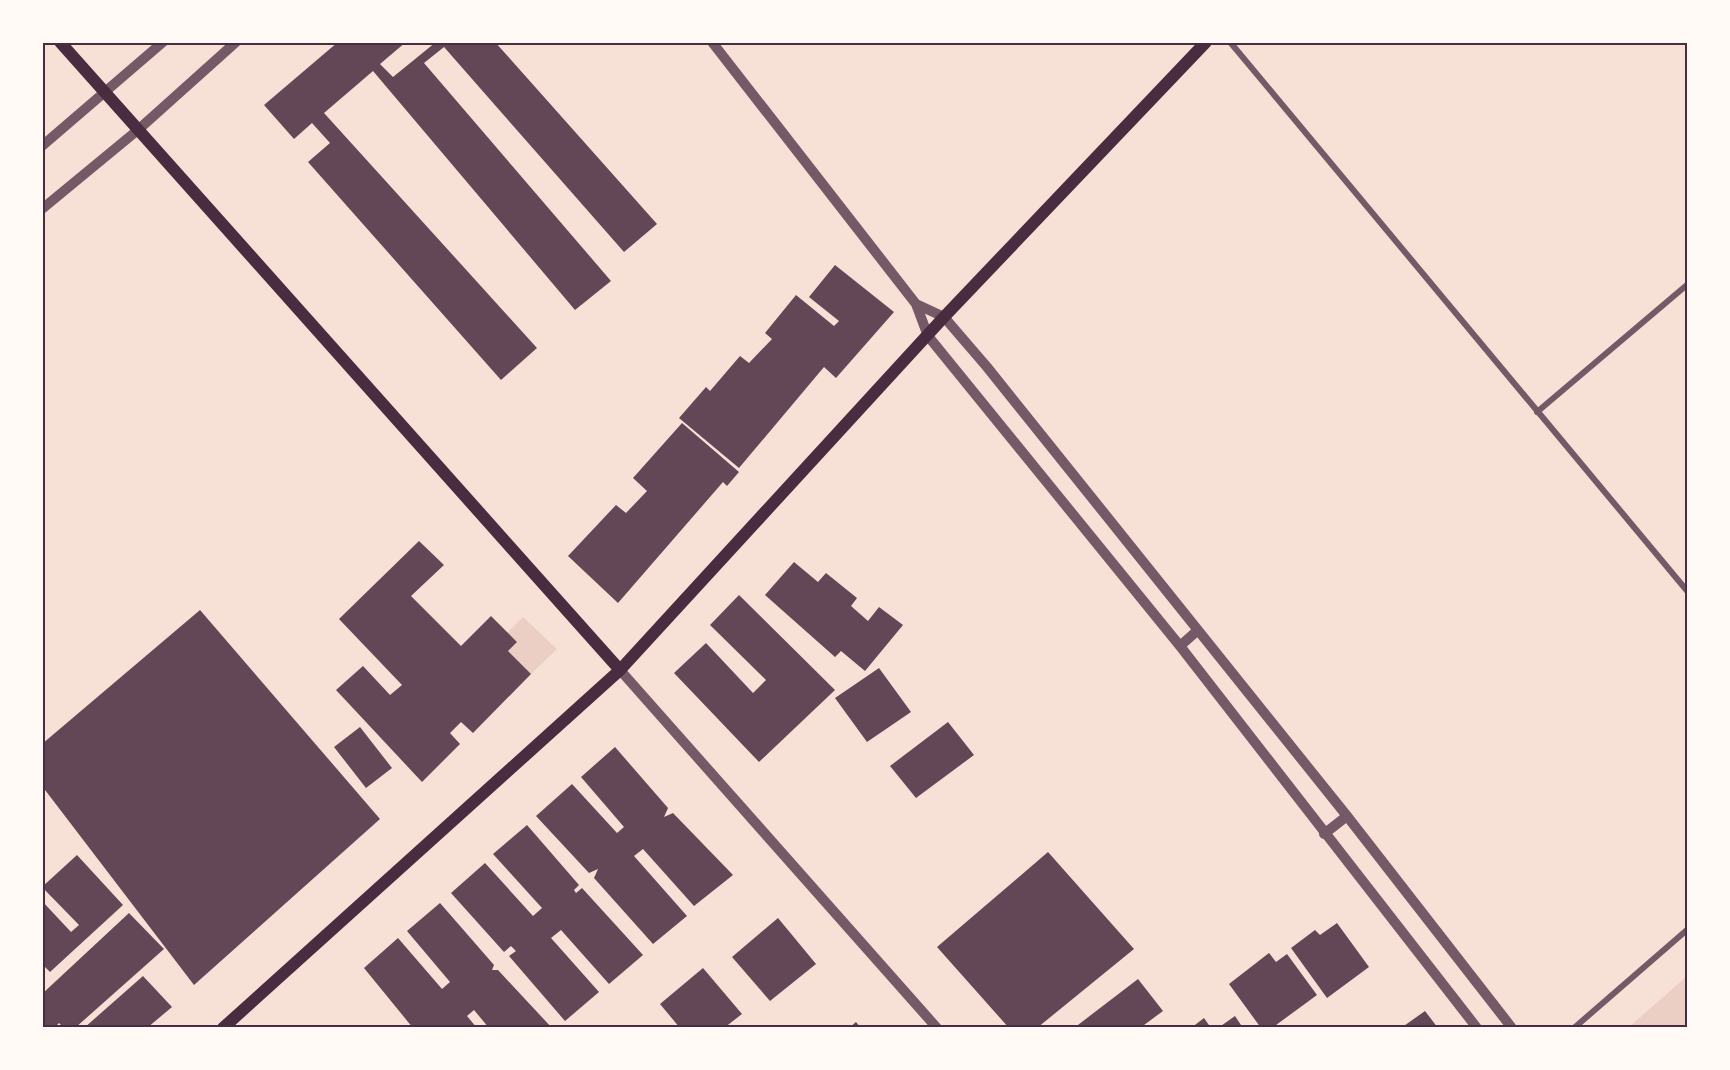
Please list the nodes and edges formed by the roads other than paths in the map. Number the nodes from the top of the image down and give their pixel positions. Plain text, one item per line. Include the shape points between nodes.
1 (60, 42) edge
2 (162, 42) edge
3 (236, 42) edge
4 (712, 42) edge
5 (1206, 42) edge
6 (1230, 42) edge
7 (105, 93) junction
8 (139, 129) junction
9 (42, 146) edge
10 (42, 209) edge
11 (1688, 284) edge
12 (916, 304) junction
13 (944, 317) junction
14 (928, 336) junction
15 (1537, 411) junction
16 (1688, 592) edge
17 (1198, 630) junction
18 (1180, 646) junction
19 (620, 670) junction
20 (1347, 816) junction
21 (1324, 834) junction
22 (1688, 929) edge
23 (223, 1028) edge
24 (937, 1028) edge
25 (1477, 1028) edge
26 (1512, 1028) edge
27 (1574, 1028) edge

1 - 7 main road
2 - 7 street
3 - 8 street
4 - 12 street
5 - 13 main road
6 - 15 street
7 - 8 main road
7 - 9 street
8 - 10 street
8 - 19 main road
11 - 15 street
12 - 13 street
12 - 14 street
13 - 14 main road
13 - 17 street
14 - 18 street
14 - 19 main road
15 - 16 street
17 - 18 street
17 - 20 street
18 - 21 street
19 - 23 main road
19 - 24 street
20 - 21 street
20 - 26 street
21 - 25 street
22 - 27 street

